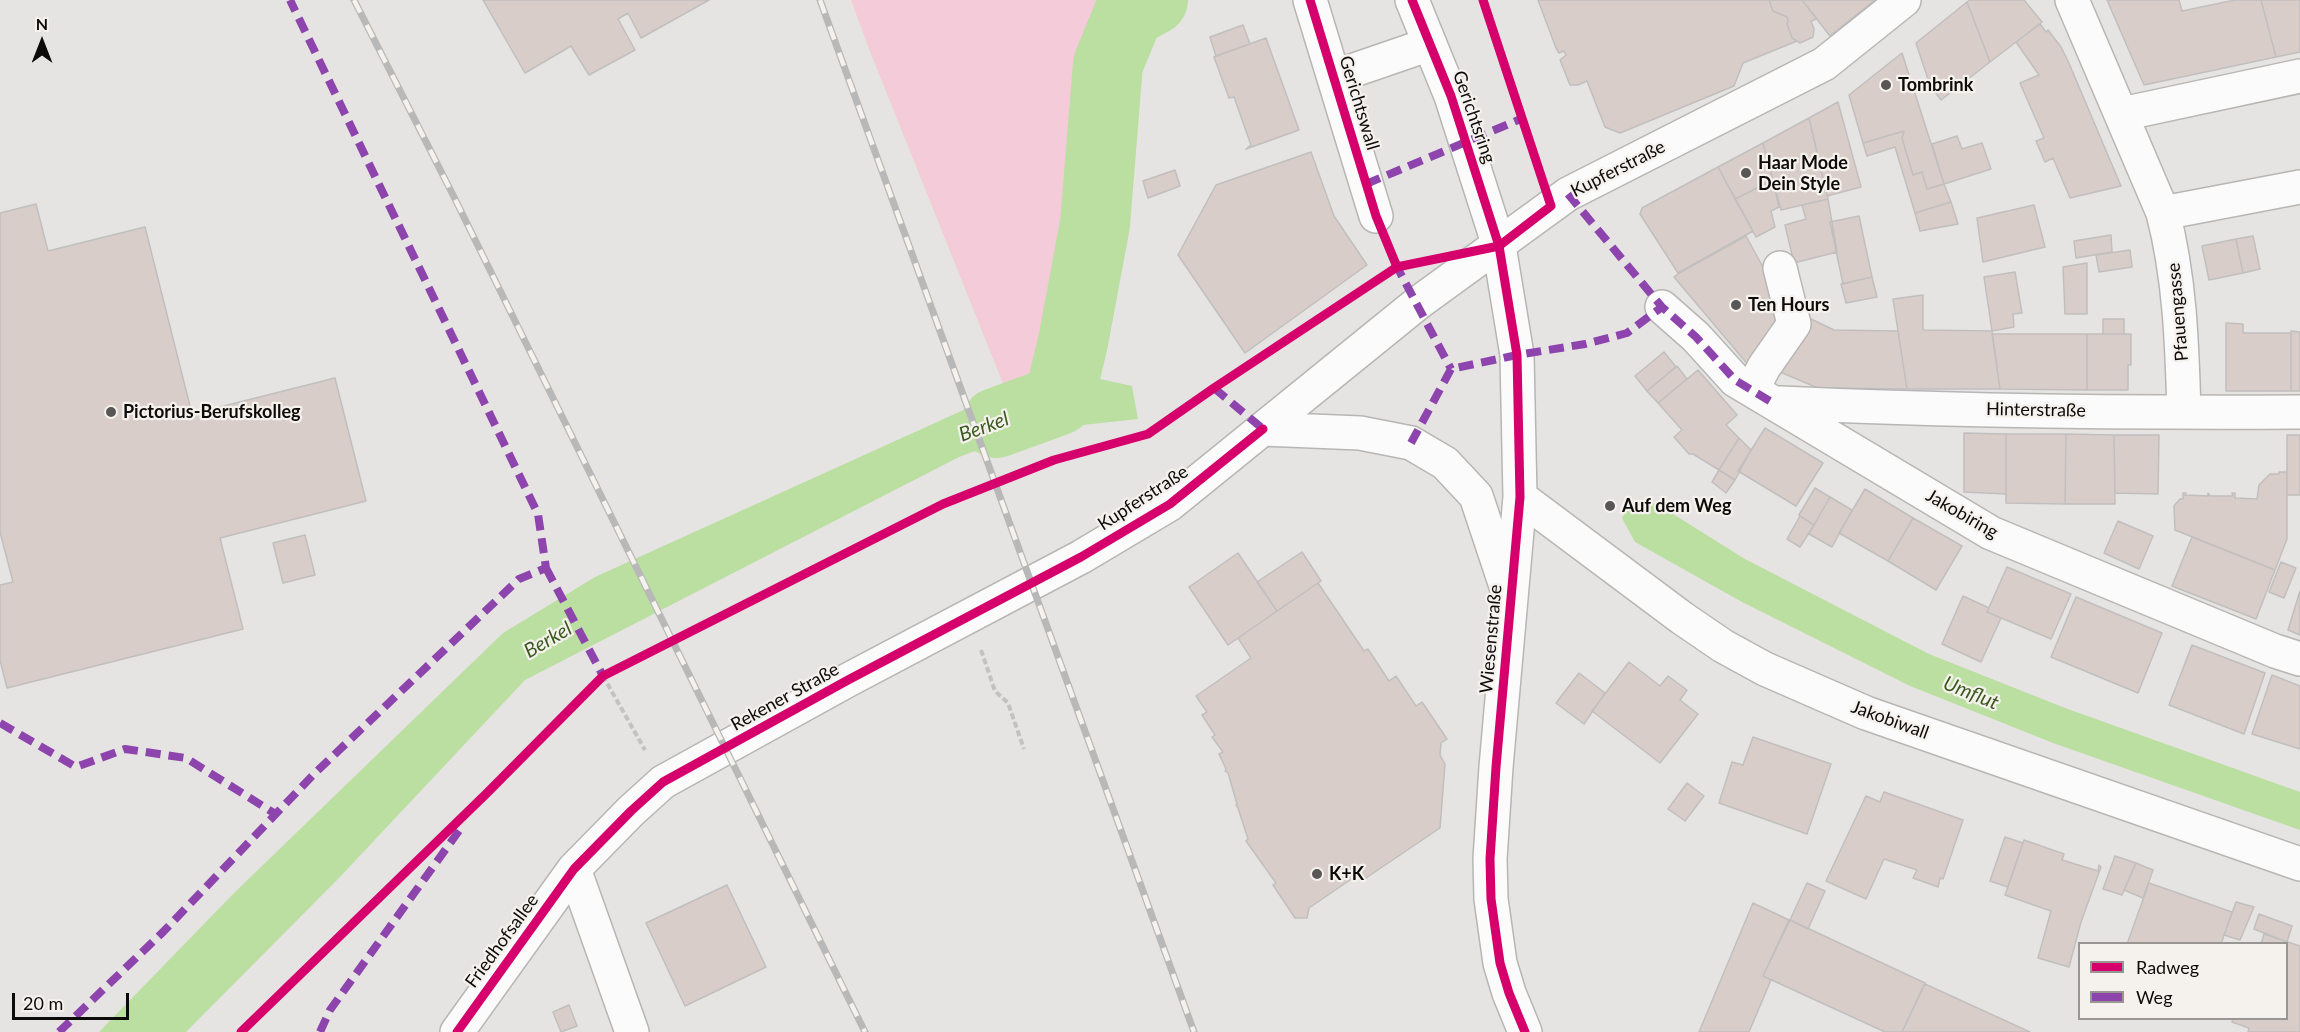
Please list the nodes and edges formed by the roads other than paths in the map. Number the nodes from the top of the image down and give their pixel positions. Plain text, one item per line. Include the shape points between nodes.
1 (1310, 0) edge
2 (1412, 0) edge
3 (1904, 0) edge
4 (2072, 0) edge
5 (1430, 44) junction
6 (2300, 76) edge
7 (1334, 77) junction
8 (2122, 114) junction
9 (2300, 187) edge
10 (2163, 213) junction
11 (1376, 216) dead end
12 (1499, 246) junction
13 (1780, 268) dead end
14 (1662, 307) dead end
15 (1762, 397) junction
16 (2184, 412) junction
17 (2300, 412) edge
18 (1263, 429) junction
19 (1520, 497) junction
20 (1033, 583) joint
21 (1511, 602) junction
22 (2300, 659) edge
23 (2300, 864) edge
24 (574, 869) junction
25 (457, 1032) edge
26 (632, 1032) edge
27 (1525, 1032) edge

1 - 7 street, Gerichtswall
2 - 5 street, Gerichtsring
3 - 12 street, Kupferstraße via 1824,64 1568,194
4 - 8 street, Pfauengasse
5 - 7 street, Gerichtswall
5 - 12 street, Gerichtsring via 1451,96
6 - 8 street
7 - 11 street, Gerichtswall
8 - 10 street, Pfauengasse
9 - 10 street
10 - 16 street, Pfauengasse via 2181,313
12 - 18 street, Kupferstraße via 1418,303
12 - 19 street, Wiesenstraße via 1517,355
13 - 15 street via 1794,324 1764,367
14 - 15 street, Jakobiring via 1735,380
15 - 16 street, Hinterstraße via 1874,408
15 - 22 street, Jakobiring via 1991,533
16 - 17 street, Hinterstraße
18 - 20 street, Kupferstraße via 1170,504
18 - 21 street via 1360,433 1412,443 1444,463 1476,496
19 - 21 street, Wiesenstraße
19 - 23 street, Jakobiwall via 1682,618 1764,669 1866,713
20 - 24 street, Rekener Straße via 663,782
21 - 27 street, Wiesenstraße via 1496,767 1491,899 1500,963
24 - 25 street, Friedhofsallee
24 - 26 street

